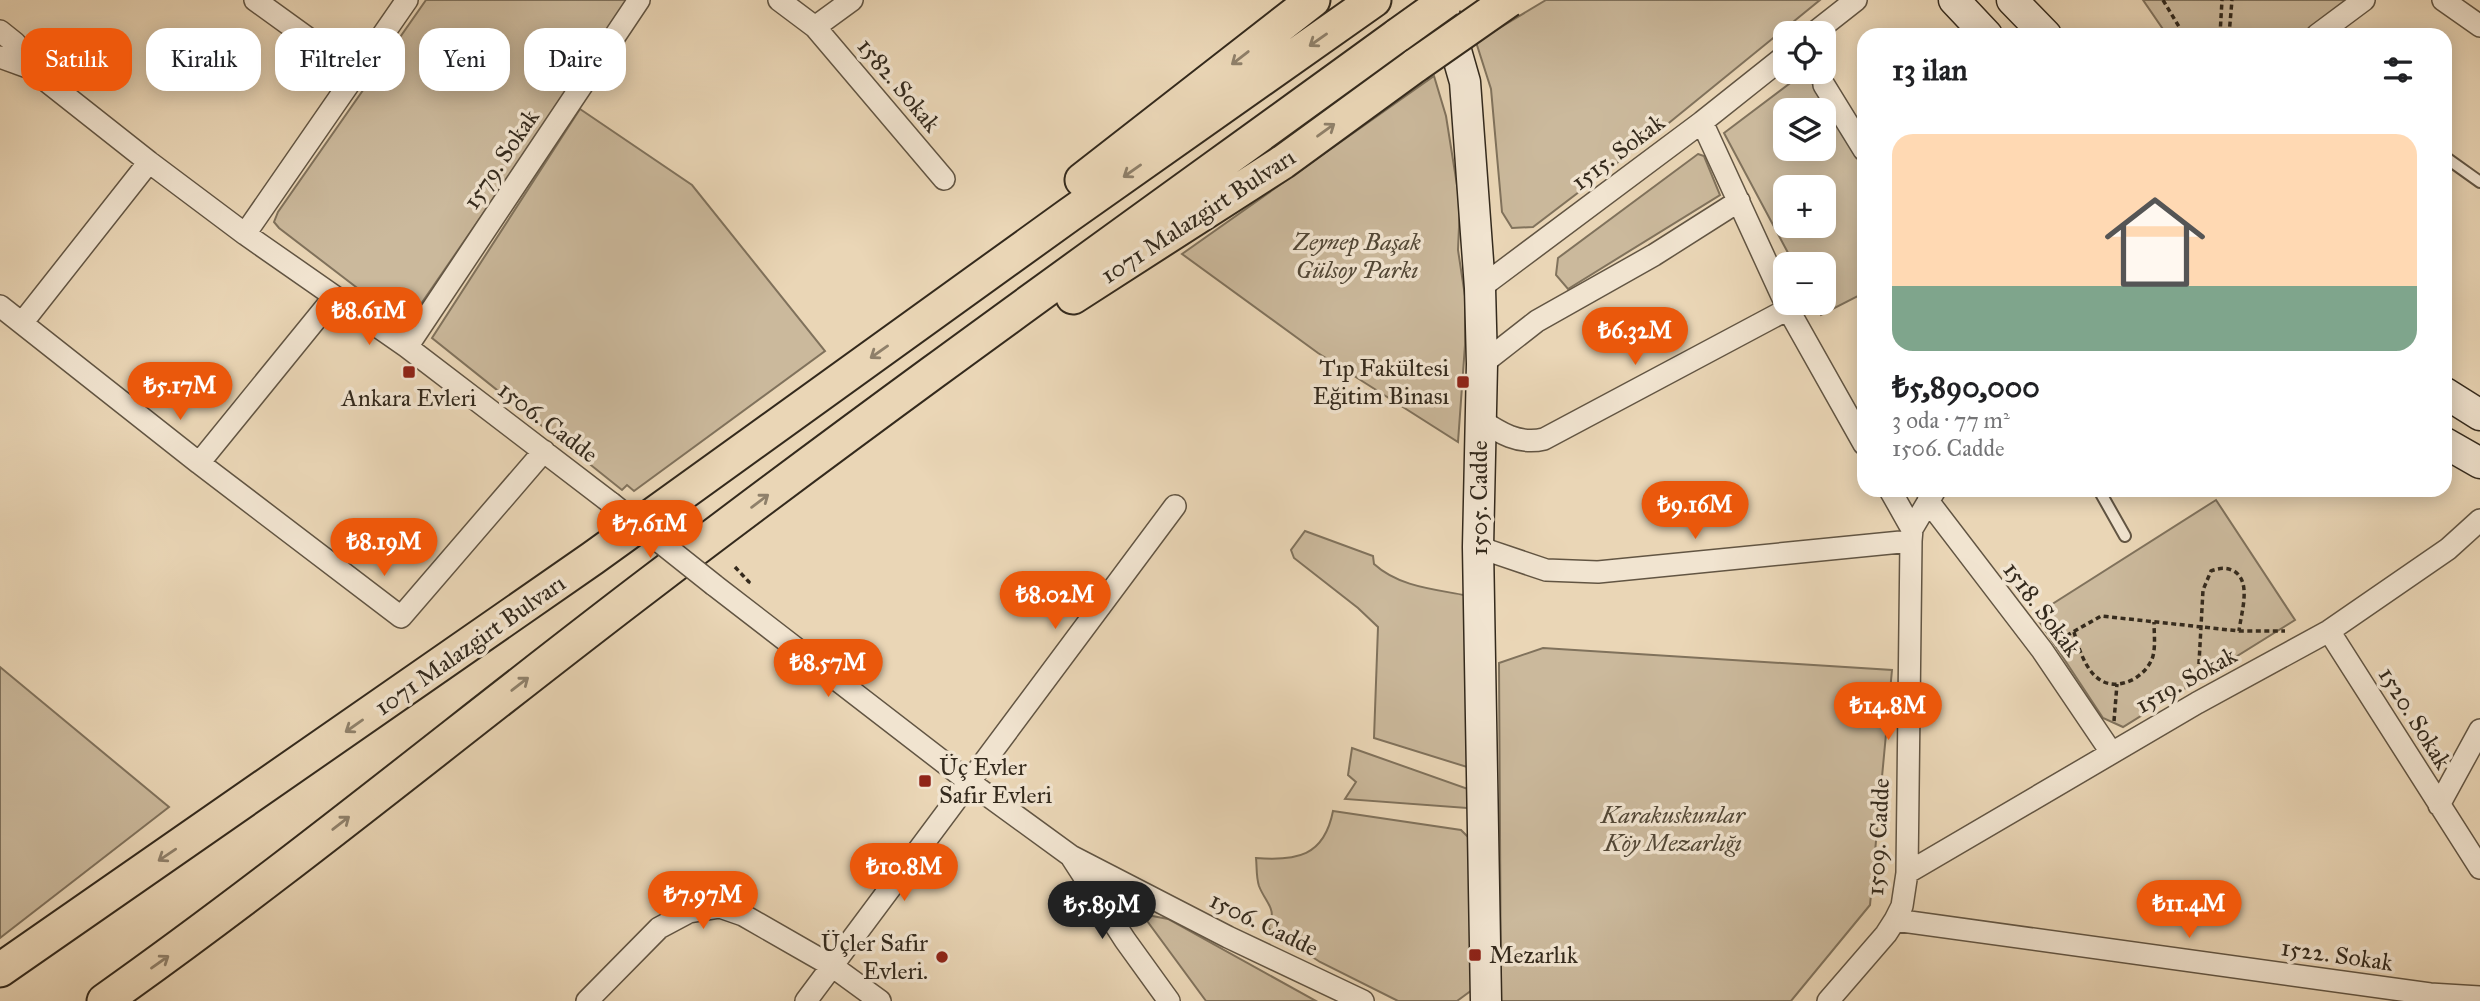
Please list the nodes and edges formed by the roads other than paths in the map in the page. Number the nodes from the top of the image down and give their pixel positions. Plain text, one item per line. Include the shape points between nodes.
1 (255, 0) edge
2 (407, 0) edge
3 (639, 0) edge
4 (779, 0) edge
5 (852, 0) edge
6 (1313, 0) edge
7 (1374, 0) edge
8 (1438, 0) edge
9 (1447, 0) edge
10 (1509, 0) edge
11 (1856, 0) edge
12 (1954, 0) edge
13 (2012, 0) edge
14 (2364, 0) edge
15 (2443, 0) edge
16 (1829, 21) edge
17 (2480, 26) edge
18 (815, 27) junction
19 (294, 28) edge
20 (387, 28) edge
21 (1980, 28) edge
22 (2039, 28) edge
23 (2327, 28) edge
24 (0, 31) edge
25 (21, 53) edge
26 (0, 57) edge
27 (21, 65) edge
28 (1773, 66) edge
29 (1824, 85) dead end
30 (59, 91) edge
31 (344, 91) edge
32 (1702, 122) junction
33 (1857, 139) edge
34 (149, 162) junction
35 (2452, 163) edge
36 (944, 179) dead end
37 (2480, 182) edge
38 (1739, 201) junction
39 (245, 234) junction
40 (1773, 276) edge
41 (1480, 288) junction
42 (334, 297) junction
43 (0, 306) edge
44 (934, 313) junction
45 (1777, 315) edge
46 (1791, 315) edge
47 (22, 323) junction
48 (407, 347) junction
49 (1482, 363) junction
50 (2452, 397) edge
51 (876, 415) junction
52 (2480, 415) edge
53 (1479, 419) junction
54 (1857, 432) edge
55 (2452, 447) edge
56 (544, 452) junction
57 (199, 463) junction
58 (2480, 463) edge
59 (1893, 497) edge
60 (1930, 497) edge
61 (1932, 497) edge
62 (2103, 497) edge
63 (1175, 506) dead end
64 (2480, 520) edge
65 (1911, 535) junction
66 (2125, 536) dead end
67 (1478, 547) junction
68 (2329, 631) junction
69 (2480, 730) edge
70 (2111, 752) junction
71 (968, 781) junction
72 (2439, 804) junction
73 (1071, 856) junction
74 (2480, 868) edge
75 (1907, 873) junction
76 (1895, 920) junction
77 (832, 966) junction
78 (0, 970) edge
79 (2480, 997) edge
80 (104, 1001) edge
81 (587, 1001) edge
82 (806, 1001) edge
83 (880, 1001) edge
84 (1170, 1001) edge
85 (1363, 1001) edge
86 (1486, 1001) edge
87 (1828, 1001) edge

1 - 19 street
2 - 20 street
3 - 48 street, 1579. Sokak
4 - 18 street, 1582. Sokak
5 - 18 street
6 -> 44 main road, 1071 Malazgirt Bulvarı via 1035,216
7 -> 44 main road, 1071 Malazgirt Bulvarı
8 - 41 street, 1505. Cadde via 1465,82
9 - 51 main road, 1071 Malazgirt Bulvarı, bridge
51 -> 10 main road, 1071 Malazgirt Bulvarı, bridge via 966,368 1283,162
11 - 16 street
12 - 21 street
13 - 22 street
14 - 23 street
15 - 17 street
18 - 36 street, 1582. Sokak
24 - 25 street, 1506. Cadde
26 - 27 street, 1506. Cadde
28 - 32 street, 1515. Sokak
29 - 33 street
30 - 34 street, 1506. Cadde
31 - 39 street
32 - 38 street
32 - 41 street, 1515. Sokak
34 - 39 street, 1506. Cadde
34 - 47 street
35 - 37 lane
38 - 40 street
38 - 49 street via 1537,321
39 - 42 street, 1506. Cadde
41 - 49 street, 1505. Cadde
42 - 48 street, 1506. Cadde
42 - 57 street
43 - 47 street
44 -> 78 main road, 1071 Malazgirt Bulvarı via 593,558
45 - 53 street via 1544,439 1515,439
46 - 54 street
47 - 57 street
48 - 56 street, 1506. Cadde
49 - 53 street, 1505. Cadde
50 - 52 street
80 -> 51 main road, 1071 Malazgirt Bulvarı
53 - 67 street, 1505. Cadde
55 - 58 street
56 - 57 street via 401,617
56 - 71 street, 1506. Cadde, bridge
59 - 65 street
60 - 65 street, 1509. Cadde
61 - 70 street, 1518. Sokak
62 - 66 lane
63 - 71 street
64 - 68 street, 1519. Sokak via 2448,549
65 - 67 street via 1598,572 1546,570
65 - 75 street, 1509. Cadde
67 - 86 street, 1505. Cadde
68 - 70 street, 1519. Sokak
68 - 72 street, 1520. Sokak
69 - 72 street
70 - 75 street, 1519. Sokak
71 - 73 street, 1506. Cadde
71 - 77 street
72 - 74 street, 1520. Sokak
73 - 84 street
73 - 85 street, 1506. Cadde
75 - 76 street, 1509. Cadde
76 - 79 street, 1522. Sokak via 2430,994
76 - 87 street, 1509. Cadde
77 - 81 street via 743,915 720,908 699,910 659,928
77 - 82 street
77 - 83 street

